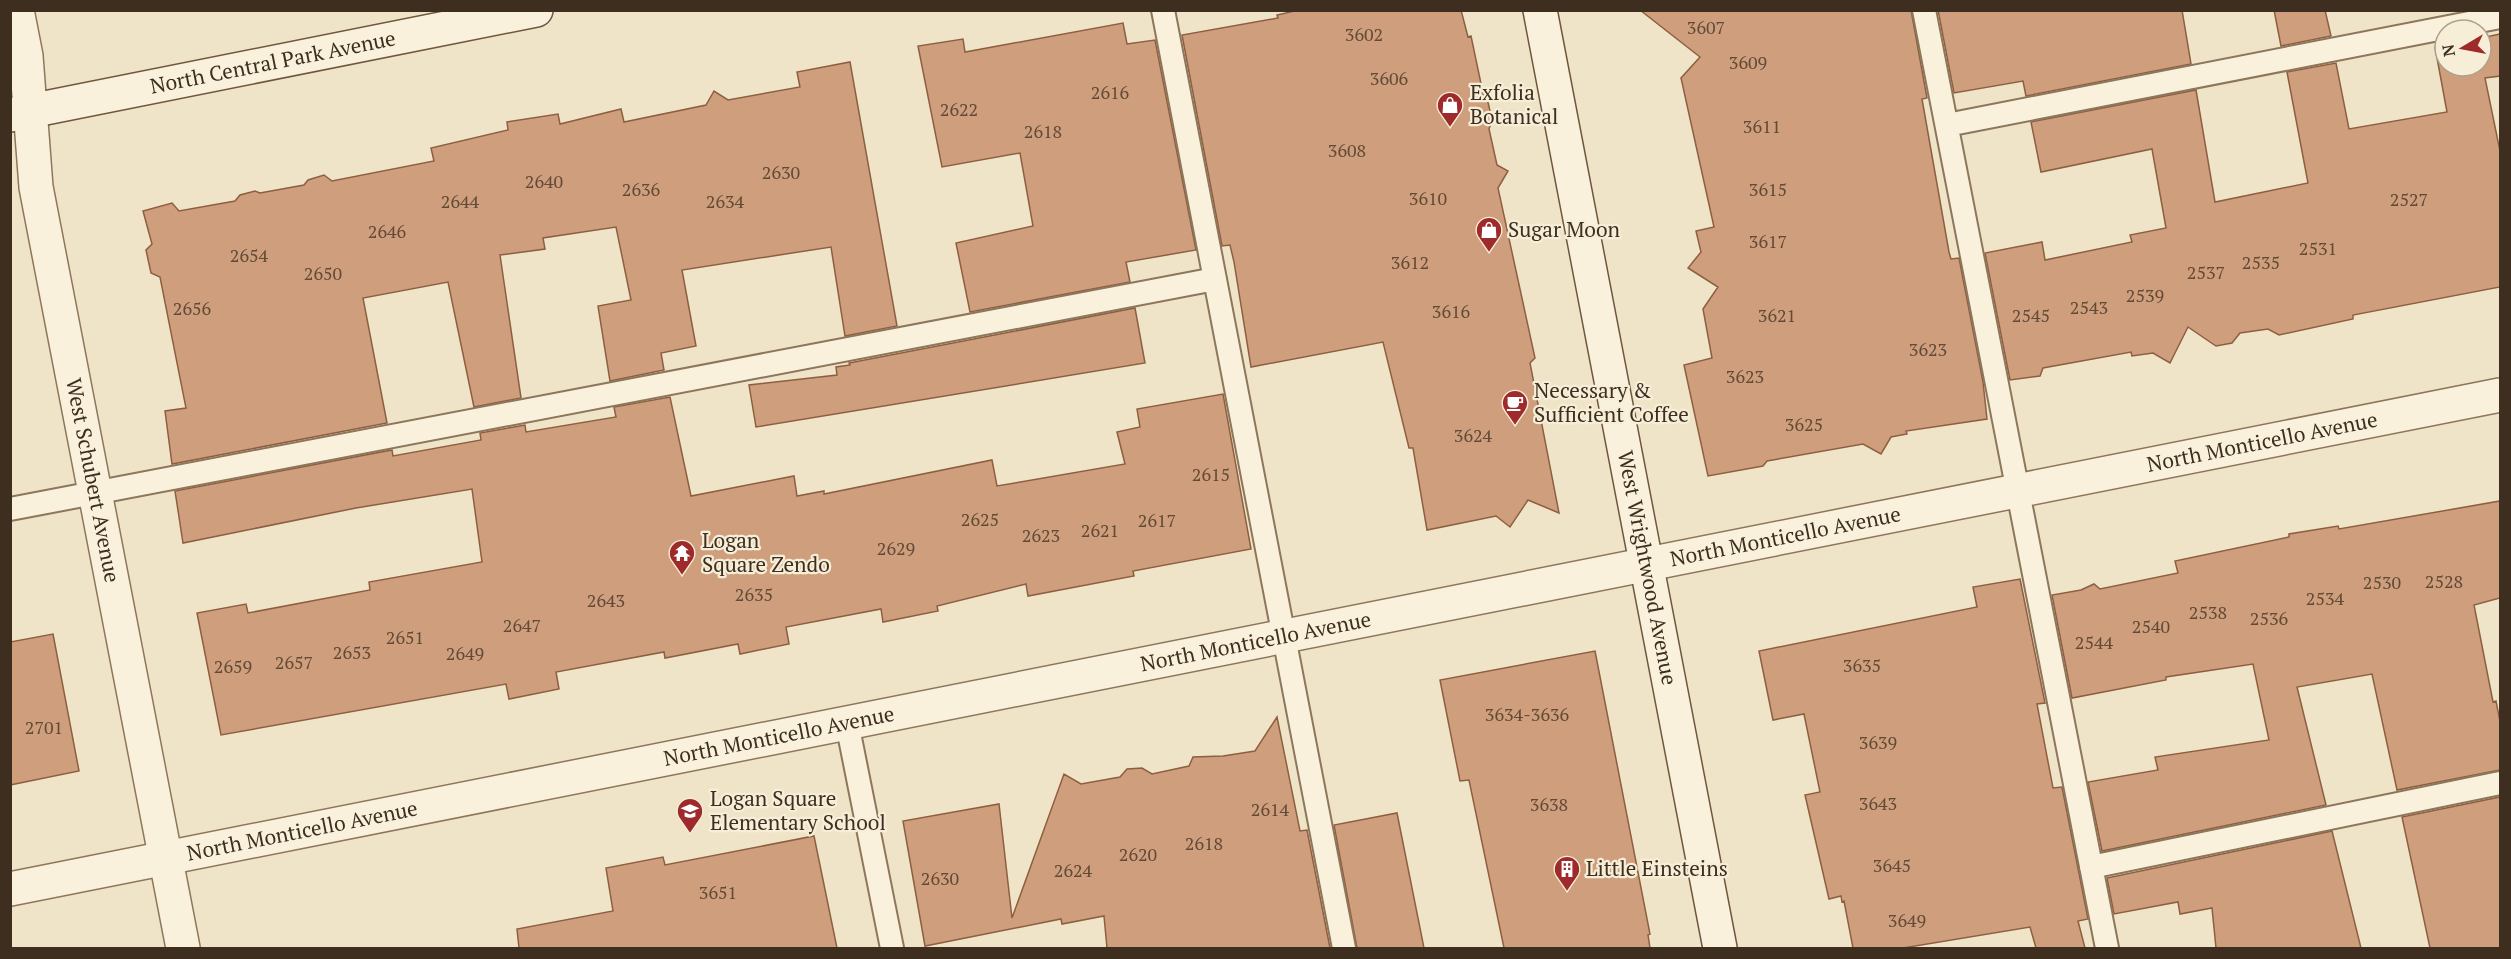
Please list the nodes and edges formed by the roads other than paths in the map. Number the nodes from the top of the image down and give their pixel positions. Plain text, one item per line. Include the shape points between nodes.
1 (17, 10) edge
2 (536, 10) edge
3 (1163, 10) edge
4 (1540, 10) edge
5 (1924, 10) edge
6 (2500, 17) edge
7 (20, 113) edge
8 (1947, 125) junction
9 (1215, 279) junction
10 (2500, 394) edge
11 (2018, 490) junction
12 (95, 493) junction
13 (10, 509) edge
14 (1647, 564) junction
15 (1284, 636) junction
16 (847, 723) junction
17 (2500, 783) edge
18 (166, 859) junction
19 (2091, 867) junction
20 (10, 890) edge
21 (183, 948) edge
22 (892, 948) edge
23 (1344, 948) edge
24 (1720, 948) edge
25 (2107, 948) edge

1 - 7 street, West Schubert Avenue via 26,56
2 - 7 street, North Central Park Avenue
3 - 9 lane
4 - 14 street, West Wrightwood Avenue
5 - 8 lane
6 - 8 lane
7 - 12 street, West Schubert Avenue
8 - 11 lane
9 - 12 lane
9 - 15 lane
10 - 11 street, North Monticello Avenue
11 - 14 street, North Monticello Avenue
11 - 19 lane
12 - 13 lane
12 - 18 street, West Schubert Avenue
14 - 15 street, North Monticello Avenue
14 - 24 street, West Wrightwood Avenue
15 - 16 street, North Monticello Avenue
15 - 23 lane
16 - 18 street, North Monticello Avenue
16 - 22 lane
17 - 19 lane
18 - 20 street, North Monticello Avenue
18 - 21 street, West Schubert Avenue
19 - 25 lane

